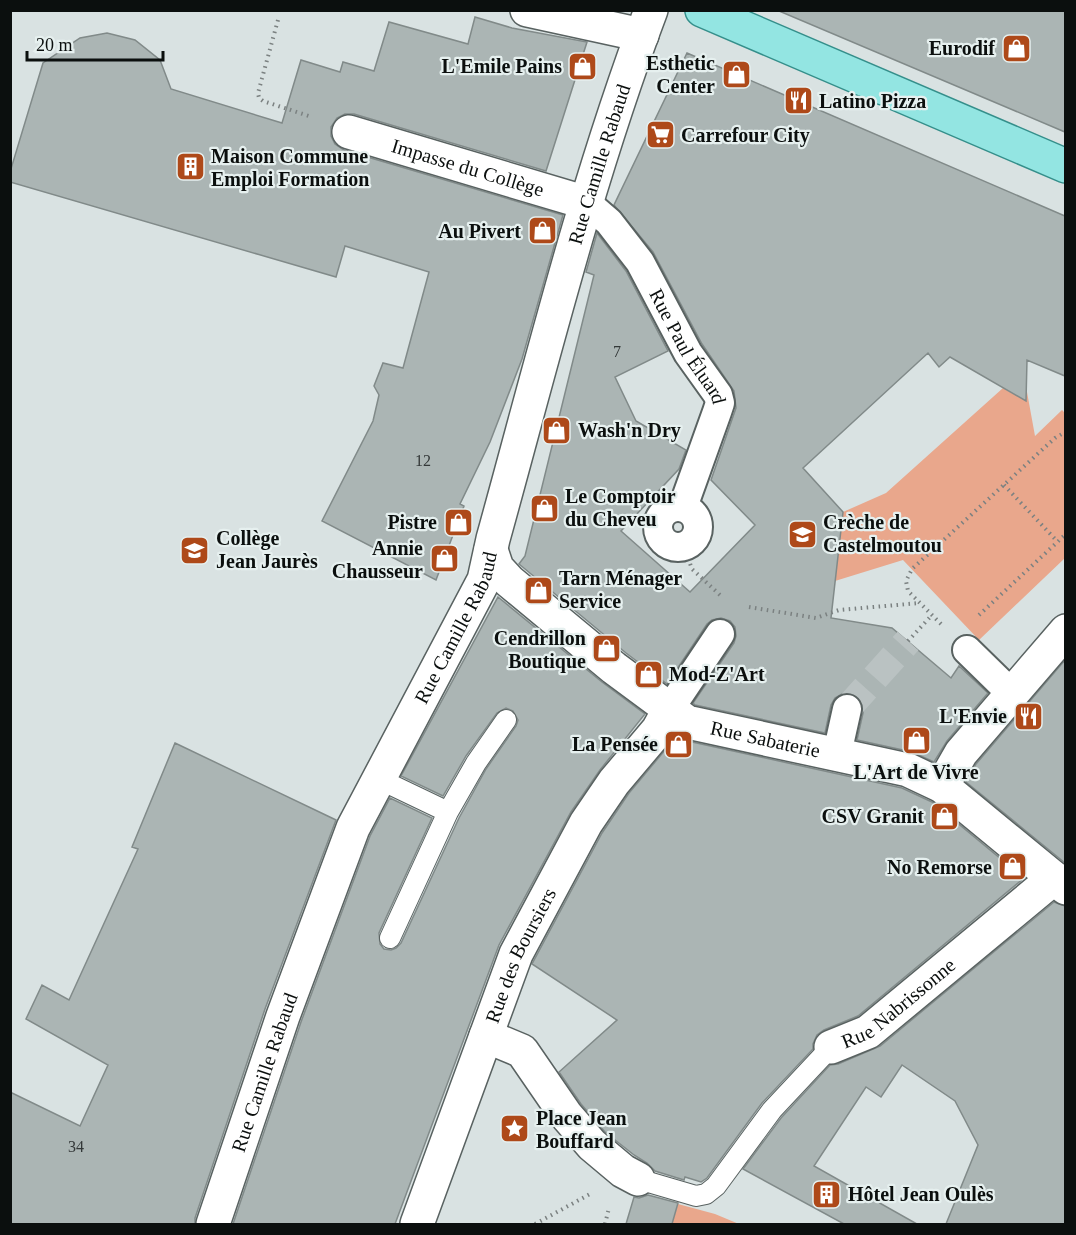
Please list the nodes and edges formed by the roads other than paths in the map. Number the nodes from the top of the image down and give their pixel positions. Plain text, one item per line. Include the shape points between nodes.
1 (527, 10) edge
2 (715, 13) edge
3 (647, 23) edge
4 (349, 132) road end
5 (1065, 166) edge
6 (587, 203) junction
7 (684, 547) road end
8 (491, 550) junction
9 (1065, 631) edge
10 (720, 634) dead end
11 (961, 644) road end
12 (1013, 695) junction
13 (848, 709) tunnel mouth
14 (669, 710) junction
15 (506, 720) dead end
16 (837, 754) junction
17 (379, 779) junction
18 (942, 786) junction
19 (448, 812) junction
20 (1059, 883) edge
21 (390, 938) dead end
22 (486, 1036) junction
23 (831, 1047) joint
24 (638, 1179) joint
25 (213, 1224) edge
26 (417, 1224) edge

1 - 3 street
2 - 5 main road
3 - 6 street, Rue Camille Rabaud
4 - 6 street, Impasse du Collège
6 - 7 street, Rue Paul Éluard via 609,222 640,261 687,353 718,395 720,403 683,507 670,508 660,517 660,538 670,546
6 - 8 street, Rue Camille Rabaud
8 - 14 street, Rue Sabaterie via 497,568 509,581
8 - 17 street, Rue Camille Rabaud via 484,580
9 - 12 street
10 - 14 street
11 - 12 street
12 - 18 street via 961,753
13 - 16 street
14 - 16 street, Rue Sabaterie via 687,722
14 - 22 street, Rue des Boursiers via 658,730 614,782 566,858 516,954
15 - 19 lane
16 - 18 street, Rue Sabaterie via 908,770
17 - 19 lane
17 - 25 street, Rue Camille Rabaud via 353,828 282,1016
18 - 20 street, Rue Sabaterie
19 - 21 lane
20 - 23 street, Rue Nabrissonne via 868,1032
22 - 24 street via 522,1051 592,1145
22 - 26 street, Rue des Boursiers
23 - 24 lane, Rue Nabrissonne via 772,1110 706,1194 696,1196

